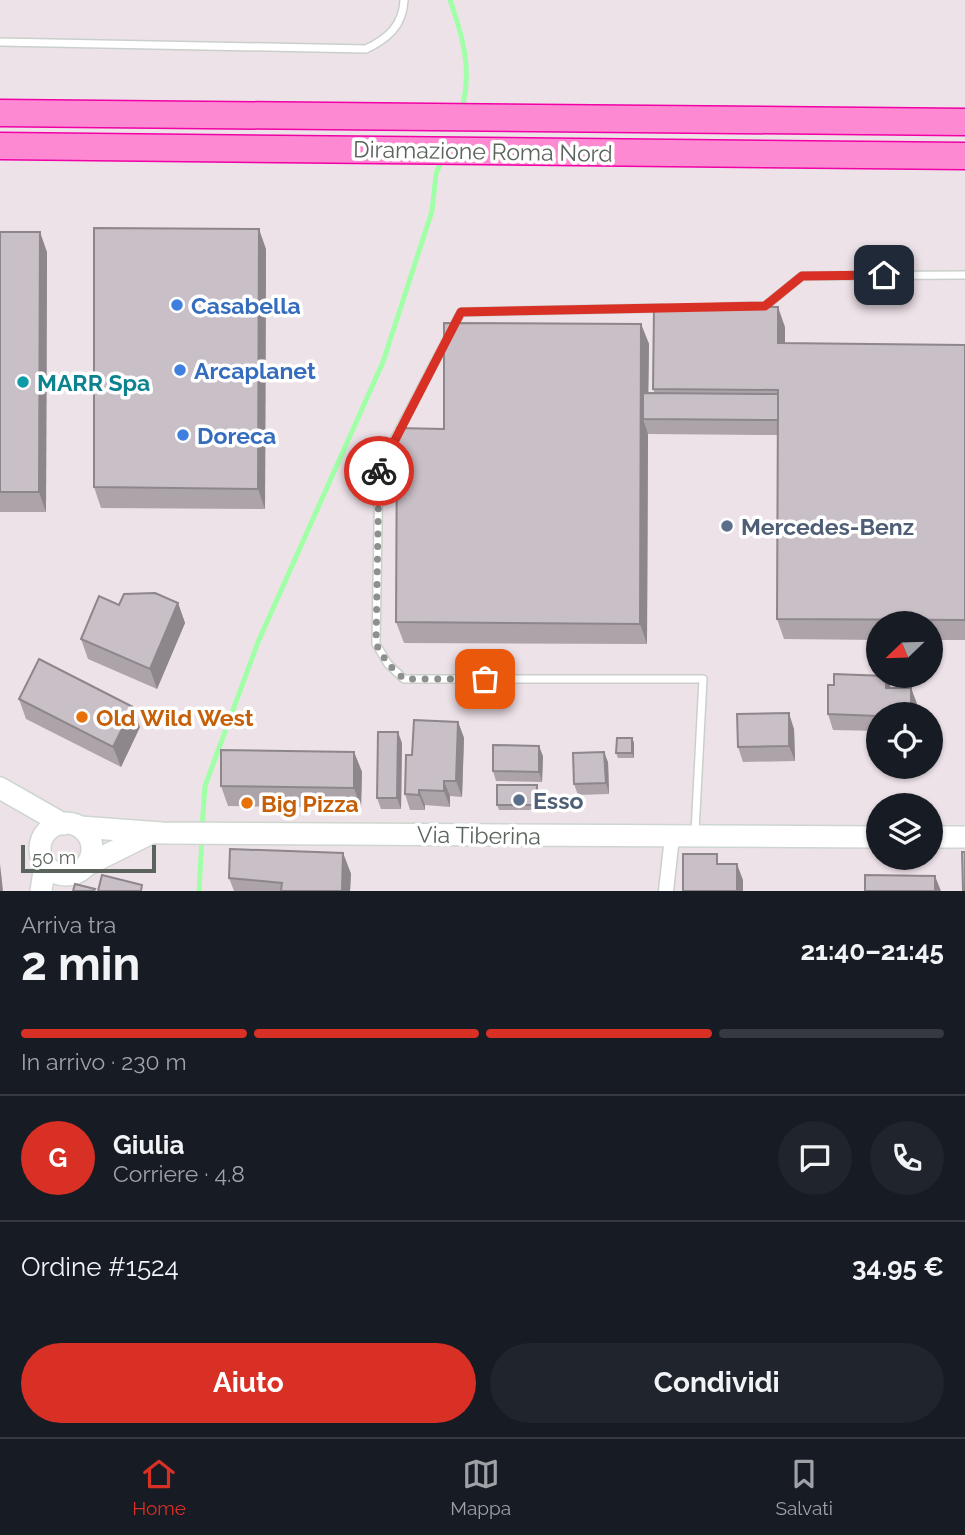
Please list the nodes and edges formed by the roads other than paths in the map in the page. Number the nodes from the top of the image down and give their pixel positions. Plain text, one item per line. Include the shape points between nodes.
1 (404, 0) edge
2 (0, 42) edge
3 (0, 113) edge
4 (965, 122) edge
5 (0, 146) edge
6 (965, 156) edge
7 (965, 275) edge
8 (710, 307) edge
9 (668, 308) edge
10 (0, 788) edge
11 (71, 826) junction
12 (157, 833) junction
13 (672, 837) junction
14 (695, 837) junction
15 (866, 837) edge
16 (943, 837) edge
17 (965, 837) edge
18 (43, 855) junction
19 (74, 877) edge
20 (41, 891) edge
21 (666, 891) edge

1 - 2 lane via 399,22 385,40 366,48
3 - 4 highway, Diramazione Roma Nord
5 - 6 highway, Diramazione Roma Nord
7 - 8 lane via 802,276 765,306
9 - 14 lane via 461,312 379,468 376,644 404,679 703,679
10 - 11 main road, Via Tiberina
10 - 18 main road via 24,813
11 - 12 main road, Via Tiberina
11 - 18 main road via 48,832
11 - 19 main road via 90,840 92,849
12 - 13 main road, Via Tiberina
12 - 19 main road
13 - 14 main road, Via Tiberina
13 - 21 street
14 - 15 main road, Via Tiberina
16 - 17 main road
18 - 19 main road via 57,873
18 - 20 main road

